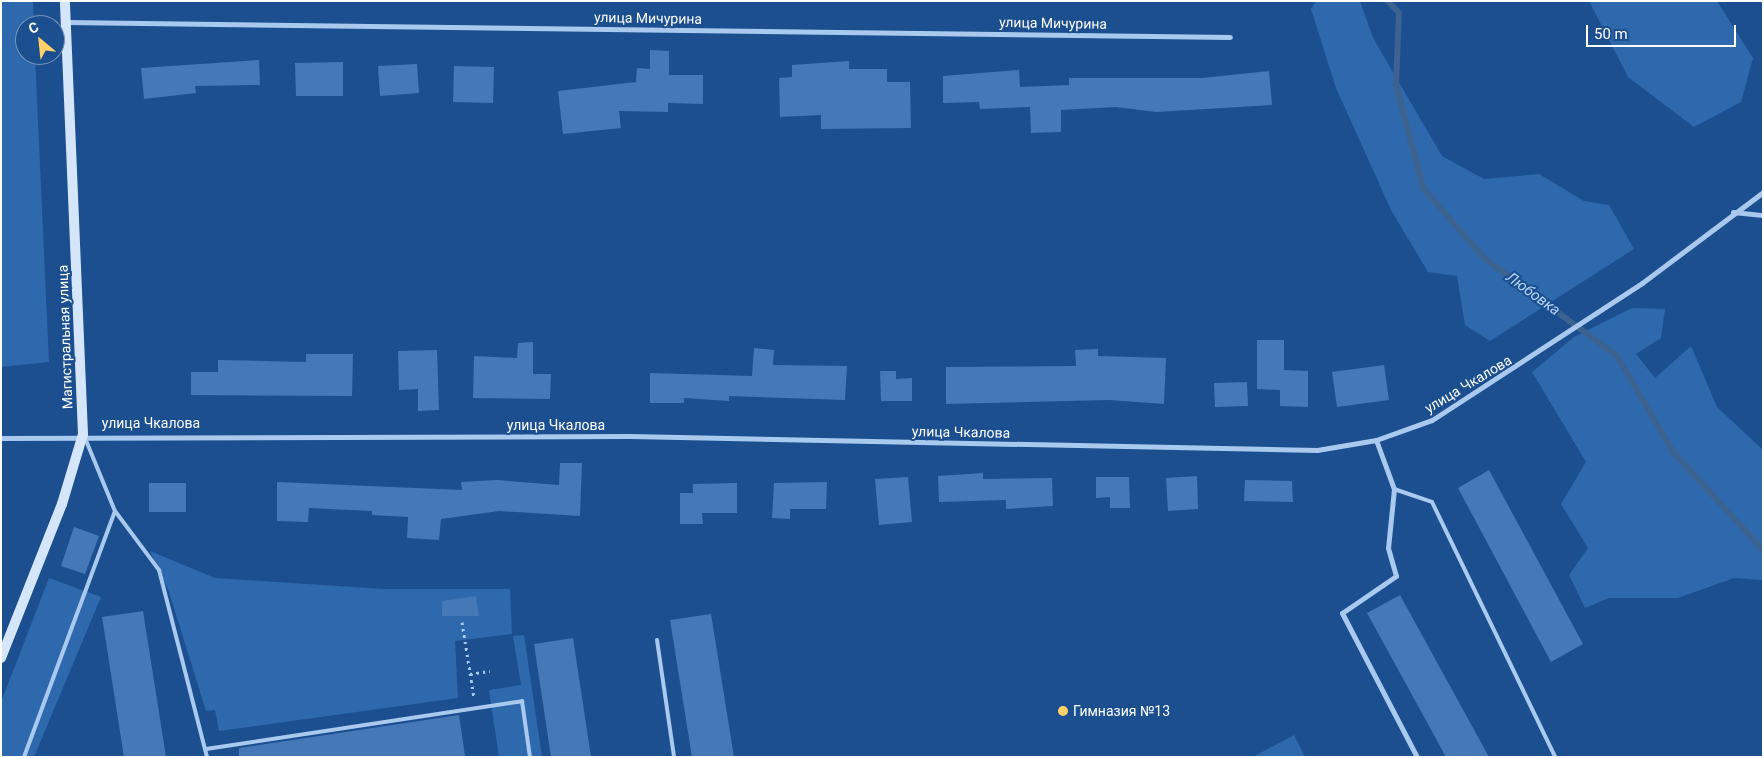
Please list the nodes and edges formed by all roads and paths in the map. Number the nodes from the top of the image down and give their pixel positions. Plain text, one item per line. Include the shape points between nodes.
1 (64, 1) edge
2 (66, 22) junction
3 (1230, 36) dead end
4 (1763, 192) edge
5 (1733, 212) junction
6 (1763, 215) edge
7 (83, 434) junction
8 (1, 438) edge
9 (1376, 440) junction
10 (1394, 489) junction
11 (115, 511) junction
12 (462, 622) dead end
13 (657, 640) dead end
14 (1, 658) edge
15 (490, 671) dead end
16 (470, 674) junction
17 (476, 708) junction
18 (206, 749) junction
19 (24, 757) edge
20 (207, 757) edge
21 (530, 757) edge
22 (674, 757) edge
23 (1418, 757) edge
24 (1555, 757) edge

1 - 2 main road, Магистральная улица
2 - 3 street, улица Мичурина
2 - 7 main road, Магистральная улица
4 - 5 street, улица Чкалова
5 - 6 street
5 - 9 street, улица Чкалова via 1642,283 1496,381 1432,420
7 - 8 street, улица Чкалова
7 - 9 street, улица Чкалова via 640,436 1317,450
7 - 11 lane
7 - 14 main road, Магистральная улица via 62,504
9 - 10 street
10 - 23 street via 1388,548 1396,576 1342,613
10 - 24 lane via 1432,502
11 - 18 lane via 159,570
11 - 19 lane
12 - 16 path
13 - 22 lane
15 - 16 path
16 - 17 path
17 - 18 lane
17 - 21 lane via 522,702
18 - 20 lane

